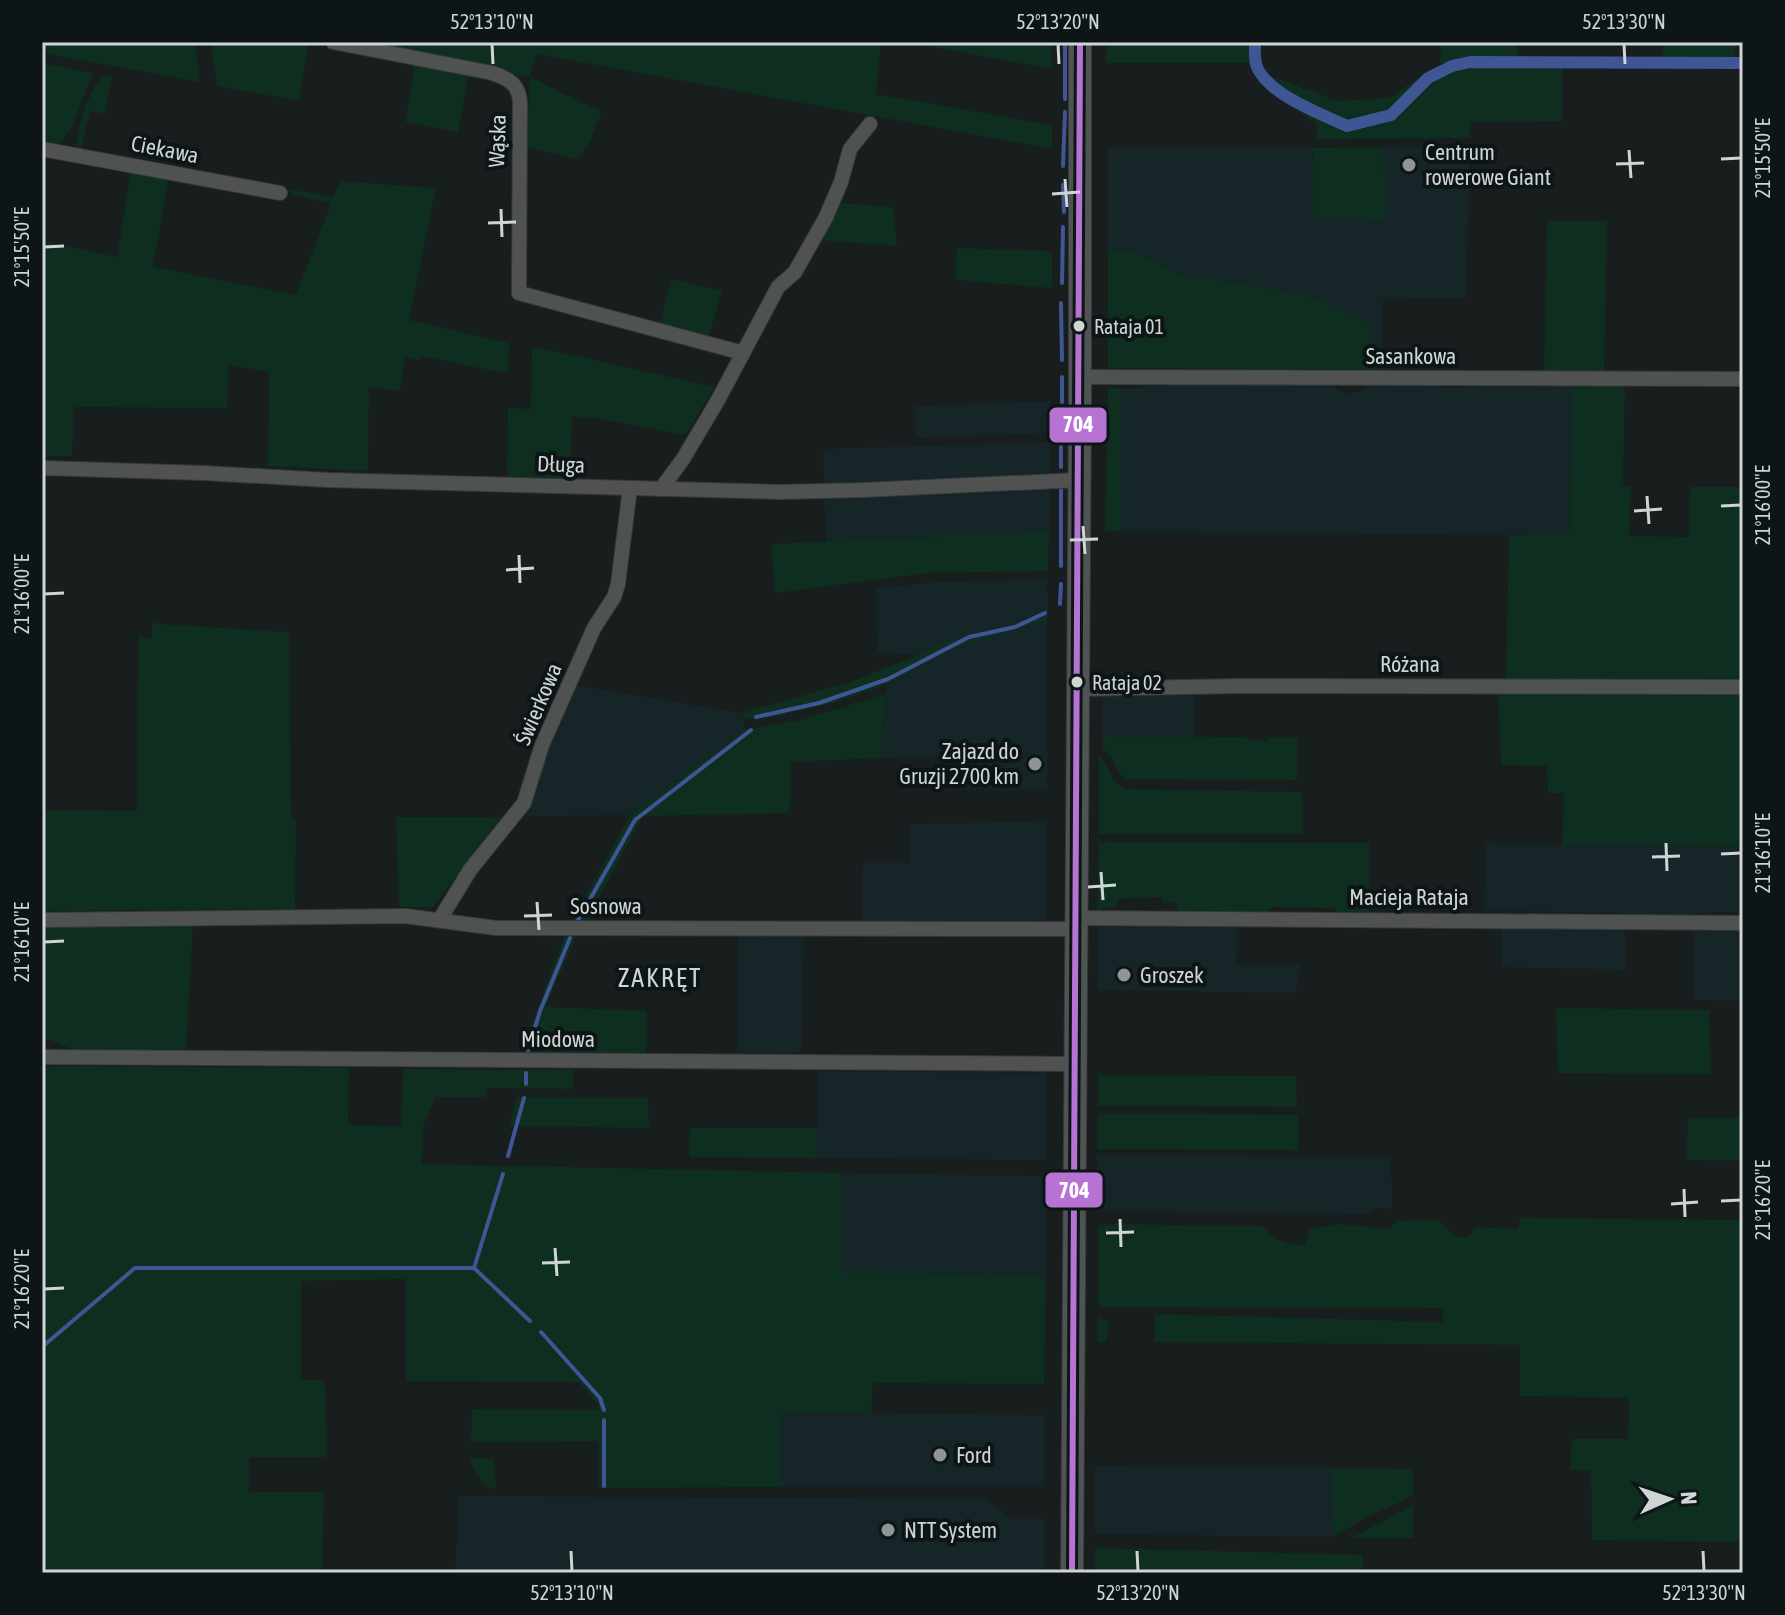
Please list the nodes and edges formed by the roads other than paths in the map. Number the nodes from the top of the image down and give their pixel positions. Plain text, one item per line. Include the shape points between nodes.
1 (333, 42) edge
2 (1080, 42) edge
3 (870, 124) dead end
4 (42, 149) edge
5 (280, 193) dead end
6 (743, 353) junction
7 (1080, 377) junction
8 (1743, 379) edge
9 (42, 468) edge
10 (1079, 480) junction
11 (630, 488) junction
12 (661, 489) junction
13 (1743, 687) edge
14 (1078, 689) junction
15 (440, 919) junction
16 (42, 920) edge
17 (1075, 923) junction
18 (1743, 923) edge
19 (42, 1057) edge
20 (1074, 1064) junction
21 (1072, 1573) edge

1 - 6 street, Wąska via 492,73 515,85 520,105 519,293
2 - 7 main road
3 - 6 street via 850,149 826,217 795,272 778,287
4 - 5 street, Ciekawa
6 - 12 street
7 - 8 street, Sasankowa
7 - 10 main road
9 - 11 street, Długa
10 - 12 street, Długa via 849,491
10 - 14 main road
11 - 12 street, Długa
11 - 15 street, Świerkowa via 614,597 594,628 524,803 470,870
13 - 14 street, Różana
14 - 17 main road
15 - 16 street, Sosnowa
15 - 17 street, Sosnowa via 496,928
17 - 18 street, Macieja Rataja
17 - 20 main road
19 - 20 street, Miodowa
20 - 21 main road

